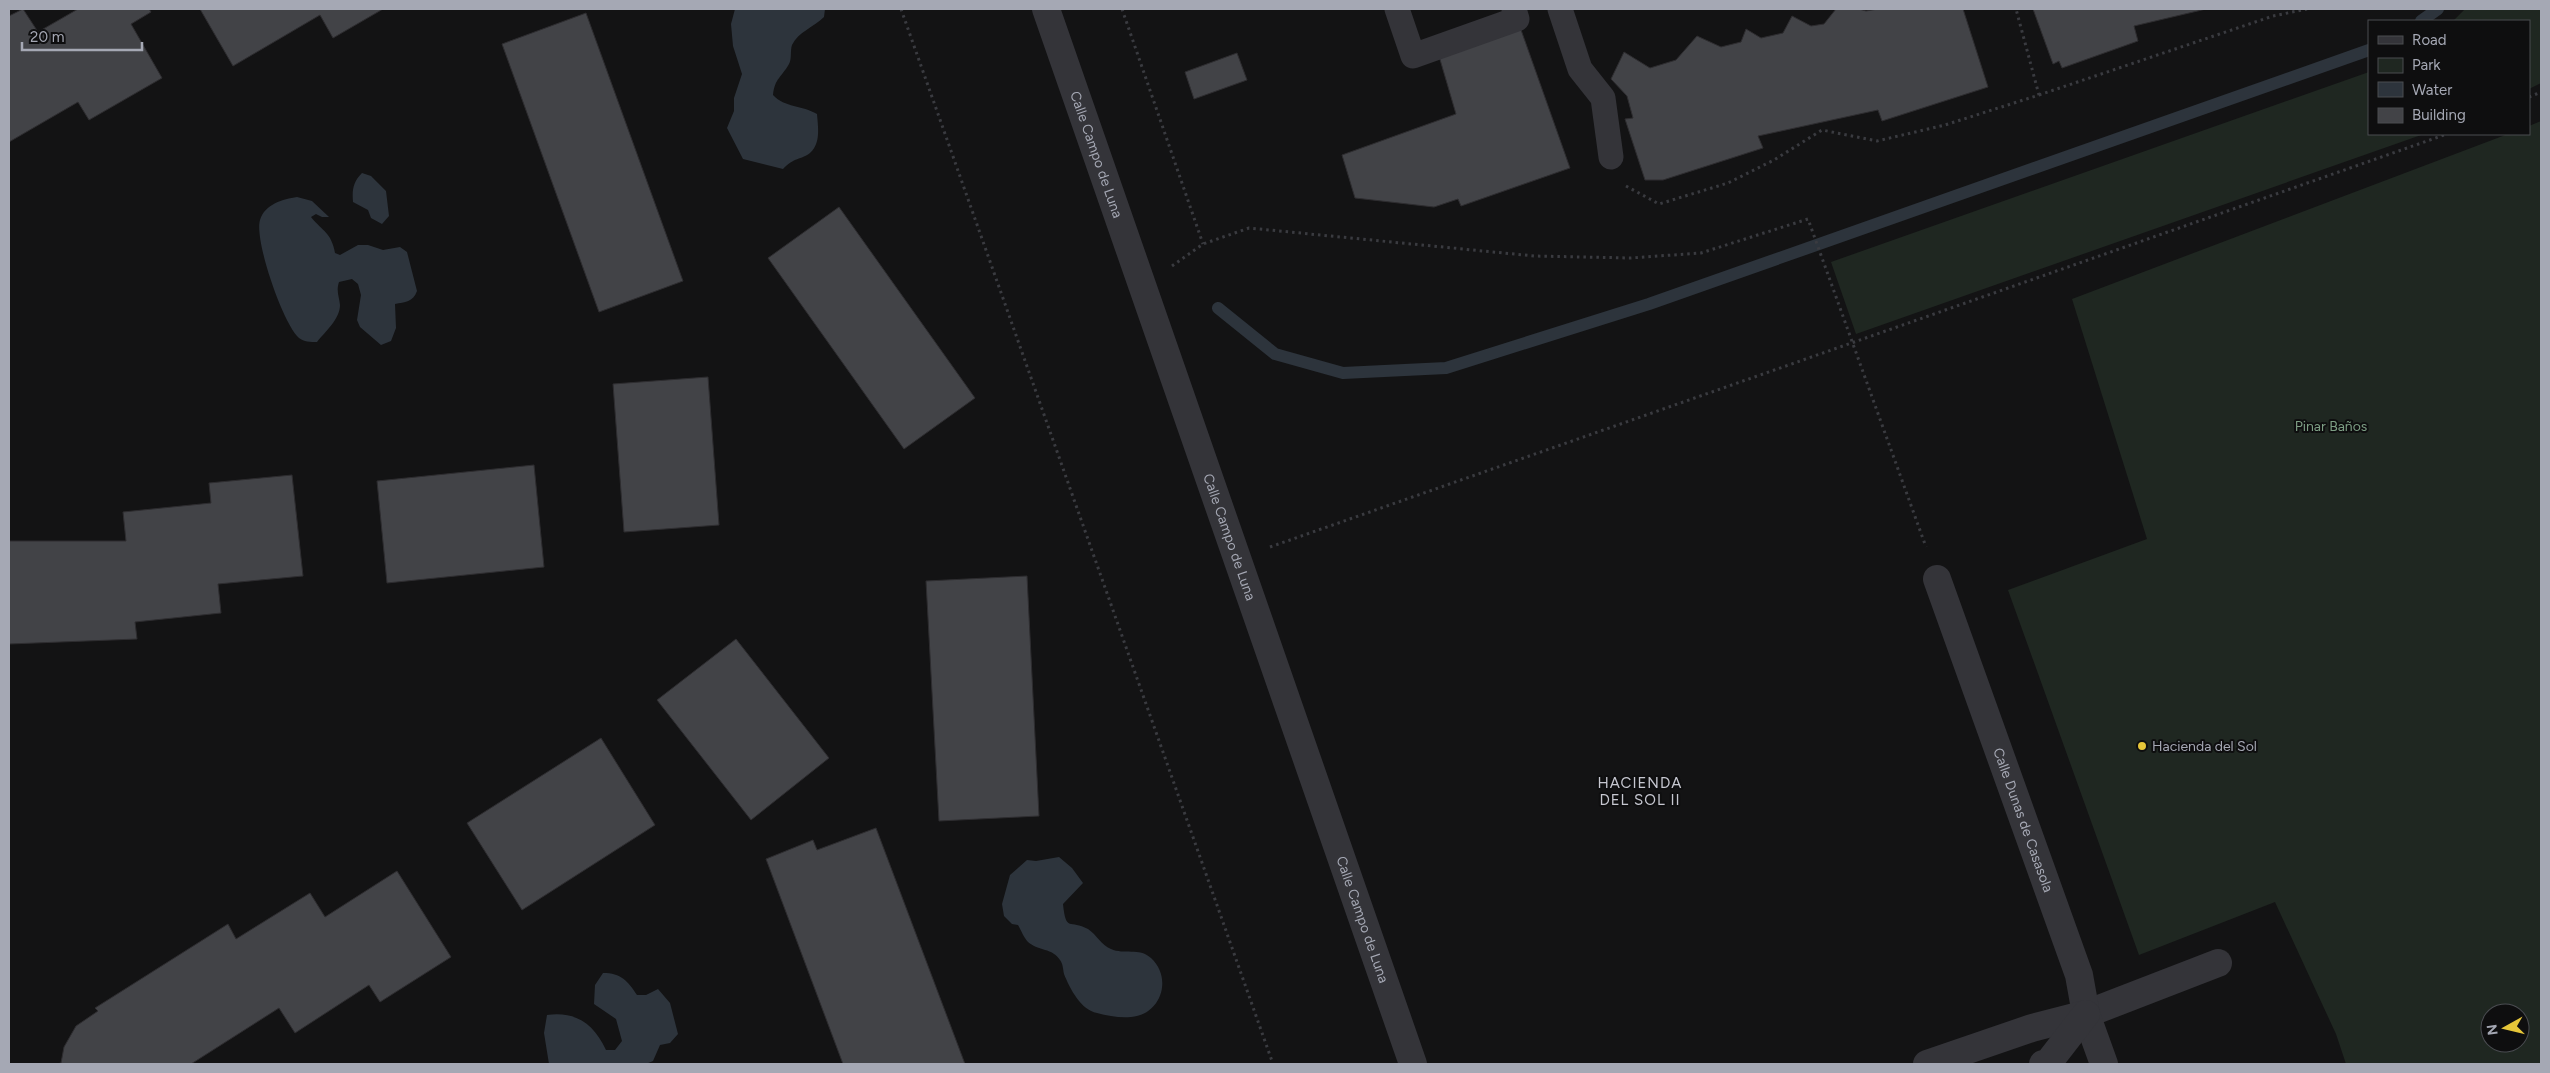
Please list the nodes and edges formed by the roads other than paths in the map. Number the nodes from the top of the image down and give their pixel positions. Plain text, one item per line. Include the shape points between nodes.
1 (1046, 9) edge
2 (1397, 9) edge
3 (1514, 9) edge
4 (1560, 9) edge
5 (1611, 156) road end
6 (1938, 579) road end
7 (2218, 963) dead end
8 (2086, 1014) junction
9 (1413, 1064) edge
10 (1927, 1064) edge
11 (2043, 1064) edge
12 (2104, 1064) edge

1 - 9 street, Calle Campo de Luna
2 - 3 street via 1413,56 1517,19
4 - 5 street via 1580,69 1603,98
6 - 8 street, Calle Dunas de Casasola via 2079,975
7 - 8 street
8 - 10 street via 2032,1028
8 - 11 street via 2048,1063
8 - 12 street, Calle Dunas de Casasola

